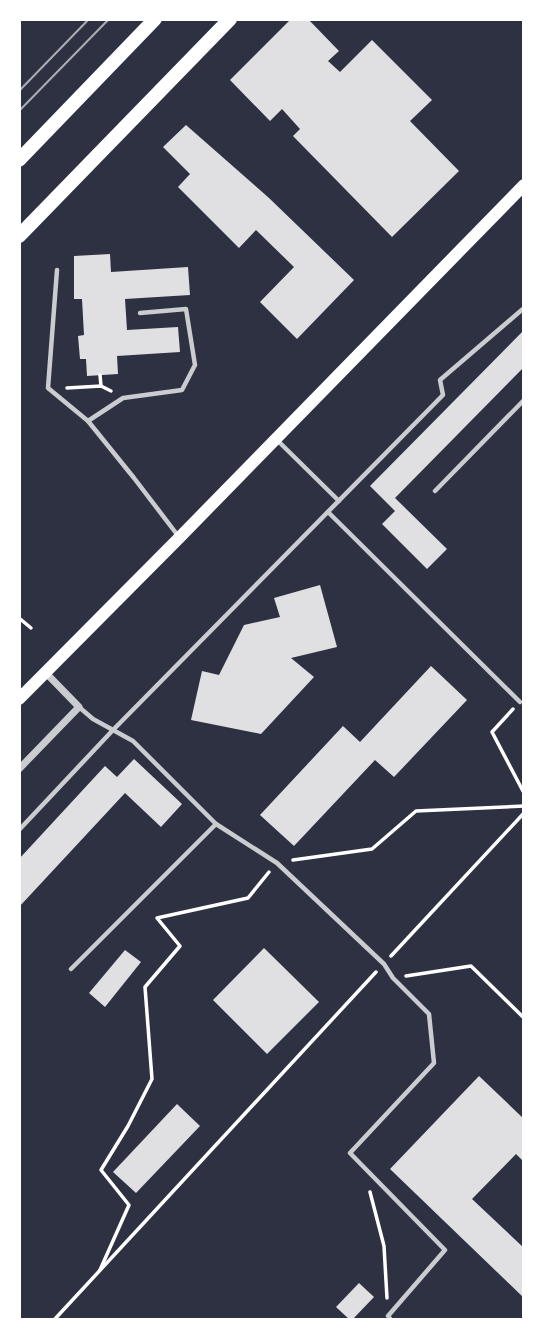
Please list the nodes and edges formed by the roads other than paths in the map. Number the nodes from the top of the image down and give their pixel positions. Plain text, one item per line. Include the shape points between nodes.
1 (155, 19) edge
2 (230, 19) edge
3 (19, 160) edge
4 (524, 185) edge
5 (19, 236) edge
6 (57, 270) dead end
7 (524, 308) edge
8 (140, 313) dead end
9 (524, 400) edge
10 (88, 421) junction
11 (276, 439) junction
12 (435, 491) dead end
13 (339, 501) junction
14 (328, 512) junction
15 (180, 538) junction
16 (45, 672) junction
17 (19, 699) edge
18 (520, 702) road end
19 (79, 707) junction
20 (113, 730) junction
21 (19, 769) edge
22 (216, 824) junction
23 (19, 830) edge
24 (71, 969) dead end
25 (390, 1318) edge

1 - 3 main road
2 - 5 main road
4 - 11 main road
6 - 10 lane via 48,388
7 - 13 lane via 440,380 443,395
8 - 10 lane via 186,309 195,365 182,390 123,398
9 - 12 lane
10 - 15 lane
11 - 13 lane
11 - 15 main road
13 - 14 lane
14 - 18 lane
14 - 20 lane
15 - 16 main road
16 - 17 main road
16 - 19 street
19 - 20 lane
19 - 21 street
20 - 22 lane via 133,741
20 - 23 lane
22 - 24 lane
22 - 25 lane via 277,863 384,964 429,1014 434,1063 350,1153 445,1250

